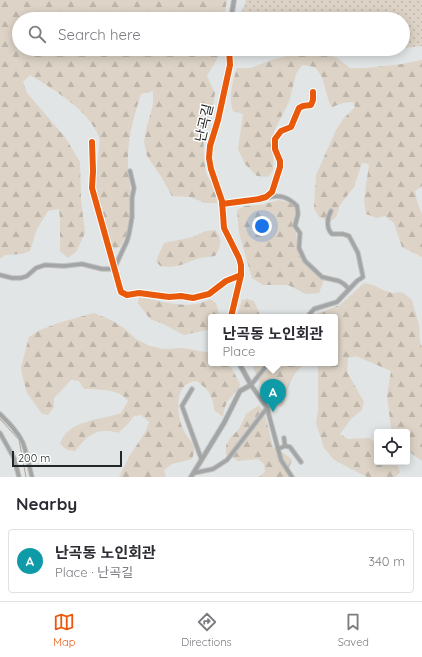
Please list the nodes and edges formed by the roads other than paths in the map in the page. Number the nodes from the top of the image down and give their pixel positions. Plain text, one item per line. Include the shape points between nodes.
1 (234, 0) edge
2 (232, 12) edge
3 (229, 56) edge
4 (313, 92) dead end
5 (92, 142) dead end
6 (130, 171) dead end
7 (266, 197) junction
8 (222, 204) junction
9 (331, 211) dead end
10 (114, 268) junction
11 (0, 275) edge
12 (241, 275) junction
13 (349, 289) junction
14 (232, 314) edge
15 (310, 314) edge
16 (240, 366) edge
17 (266, 366) edge
18 (251, 385) junction
19 (192, 389) dead end
20 (266, 408) junction
21 (0, 414) edge
22 (0, 433) edge
23 (284, 438) dead end
24 (286, 446) junction
25 (278, 449) junction
26 (202, 458) junction
27 (301, 462) dead end
28 (194, 473) junction
29 (19, 477) edge
30 (32, 477) edge
31 (191, 477) edge
32 (292, 477) edge

1 - 2 street
3 - 8 street, 난곡길 via 230,66 209,158
4 - 7 street via 311,105 299,108 291,127 281,131 275,139 280,167 272,192
5 - 10 street via 92,188
6 - 10 street via 134,188 132,217 127,241
7 - 8 street
7 - 13 street via 286,197 297,206 295,226 300,233 299,248 305,261 322,277 339,281
8 - 12 street, 난곡길 via 224,228 239,258
9 - 13 street via 328,223 330,233 349,236 358,253 363,277
10 - 11 street via 102,269 82,264 45,265 21,278
10 - 12 street via 119,290 127,295 139,293 193,298 209,294 226,281
12 - 14 street, 난곡길
13 - 15 street via 337,302 314,309
16 - 18 street
17 - 18 street
18 - 20 street
18 - 26 street via 240,391
19 - 26 street via 182,406
20 - 25 street
20 - 28 street via 227,460 213,469
21 - 30 street via 20,437
22 - 29 street via 14,458
23 - 24 street
24 - 25 street
24 - 27 street via 290,447
25 - 32 street via 281,460
26 - 28 street
28 - 31 street

